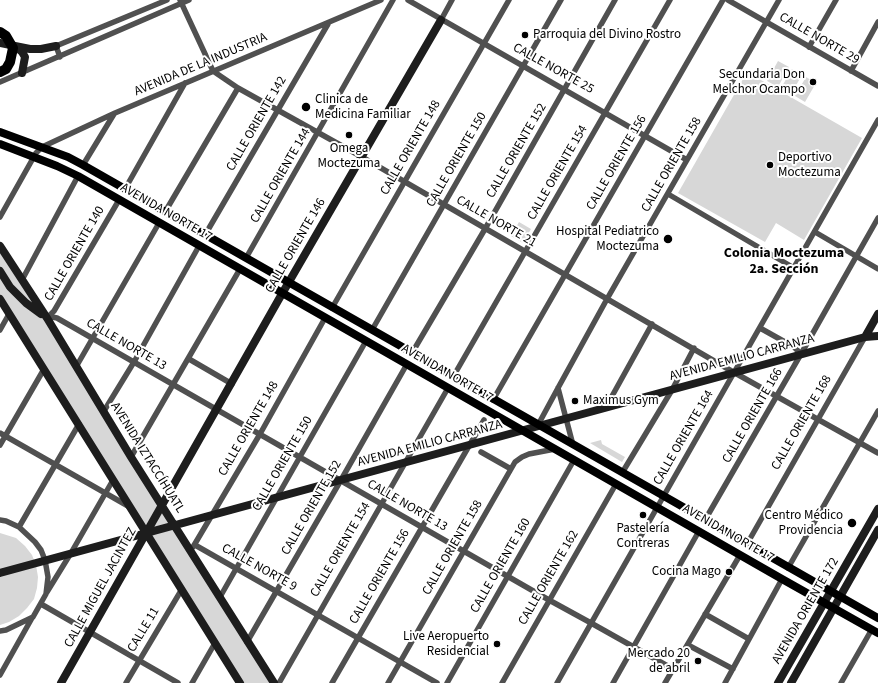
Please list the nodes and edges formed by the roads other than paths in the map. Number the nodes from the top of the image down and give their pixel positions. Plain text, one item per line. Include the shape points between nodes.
1 (167, 0) edge
2 (189, 0) edge
3 (382, 0) edge
4 (393, 0) edge
5 (408, 0) edge
6 (452, 0) edge
7 (509, 0) edge
8 (561, 0) edge
9 (615, 0) edge
10 (670, 0) edge
11 (723, 0) edge
12 (728, 0) edge
13 (779, 0) edge
14 (836, 0) edge
15 (181, 2) edge
16 (441, 20) junction
17 (767, 22) junction
18 (878, 22) edge
19 (328, 24) junction
20 (0, 32) edge
21 (0, 43) edge
22 (484, 44) junction
23 (16, 46) junction
24 (56, 46) junction
25 (809, 47) junction
26 (60, 57) junction
27 (523, 66) junction
28 (851, 70) junction
29 (213, 71) junction
30 (0, 72) edge
31 (22, 73) junction
32 (0, 82) edge
33 (185, 83) junction
34 (878, 86) edge
35 (238, 88) junction
36 (564, 89) junction
37 (278, 110) junction
38 (115, 113) junction
39 (605, 113) junction
40 (878, 120) edge
41 (0, 132) edge
42 (318, 132) junction
43 (645, 136) junction
44 (0, 144) edge
45 (42, 147) junction
46 (34, 157) junction
47 (362, 157) junction
48 (687, 160) junction
49 (83, 165) junction
50 (78, 176) junction
51 (404, 182) junction
52 (125, 189) junction
53 (668, 194) junction
54 (119, 200) junction
55 (444, 205) junction
56 (165, 212) junction
57 (0, 217) edge
58 (878, 218) edge
59 (159, 223) junction
60 (485, 229) junction
61 (815, 232) junction
62 (205, 235) junction
63 (0, 246) edge
64 (199, 246) junction
65 (526, 252) junction
66 (856, 256) junction
67 (246, 258) junction
68 (794, 268) junction
69 (240, 269) junction
70 (0, 270) edge
71 (878, 270) edge
72 (566, 275) junction
73 (22, 280) junction
74 (289, 283) junction
75 (283, 293) junction
76 (0, 299) edge
77 (607, 299) junction
78 (332, 308) junction
79 (9, 314) junction
80 (878, 314) edge
81 (47, 318) junction
82 (325, 318) junction
83 (652, 324) junction
84 (760, 328) junction
85 (0, 330) edge
86 (372, 330) junction
87 (878, 336) edge
88 (865, 337) junction
89 (93, 339) junction
90 (366, 341) junction
91 (694, 348) junction
92 (412, 353) junction
93 (801, 354) junction
94 (189, 359) junction
95 (134, 362) junction
96 (407, 364) junction
97 (76, 367) junction
98 (44, 369) junction
99 (735, 372) junction
100 (453, 377) junction
101 (232, 384) junction
102 (174, 385) junction
103 (448, 388) junction
104 (558, 388) junction
105 (672, 390) junction
106 (777, 396) junction
107 (493, 400) junction
108 (606, 408) junction
109 (217, 409) junction
110 (878, 411) edge
111 (104, 412) junction
112 (566, 418) junction
113 (818, 419) junction
114 (484, 420) dead end
115 (79, 424) junction
116 (538, 425) junction
117 (523, 430) junction
118 (260, 434) junction
119 (3, 435) edge
120 (860, 443) junction
121 (0, 445) edge
122 (470, 445) junction
123 (573, 445) junction
124 (556, 449) junction
125 (481, 452) dead end
126 (878, 453) edge
127 (131, 457) junction
128 (300, 457) junction
129 (574, 460) junction
130 (405, 462) junction
131 (55, 464) junction
132 (511, 469) junction
133 (622, 473) junction
134 (113, 480) junction
135 (341, 480) junction
136 (616, 484) junction
137 (105, 492) junction
138 (663, 496) junction
139 (276, 497) junction
140 (381, 503) junction
141 (162, 505) junction
142 (130, 507) junction
143 (657, 507) junction
144 (878, 509) edge
145 (214, 514) junction
146 (0, 520) edge
147 (705, 520) junction
148 (175, 524) junction
149 (19, 527) junction
150 (421, 527) junction
151 (878, 530) edge
152 (699, 531) junction
153 (146, 533) junction
154 (746, 544) junction
155 (192, 548) junction
156 (464, 551) junction
157 (71, 553) junction
158 (740, 555) junction
159 (45, 560) junction
160 (237, 568) junction
161 (788, 568) junction
162 (0, 573) edge
163 (508, 576) junction
164 (782, 579) junction
165 (182, 589) junction
166 (277, 591) junction
167 (830, 592) junction
168 (46, 594) junction
169 (220, 597) junction
170 (840, 597) junction
171 (549, 600) junction
172 (824, 603) junction
173 (41, 604) junction
174 (834, 608) junction
175 (318, 614) junction
176 (705, 614) junction
177 (33, 617) junction
178 (878, 617) edge
179 (591, 623) junction
180 (0, 631) edge
181 (875, 631) edge
182 (90, 633) junction
183 (358, 638) junction
184 (749, 639) junction
185 (247, 642) junction
186 (216, 643) junction
187 (688, 645) junction
188 (634, 647) junction
189 (139, 661) junction
190 (400, 662) junction
191 (673, 669) junction
192 (732, 669) junction
193 (0, 675) edge
194 (61, 683) edge
195 (126, 683) edge
196 (178, 683) edge
197 (192, 683) edge
198 (240, 683) edge
199 (274, 683) edge
200 (279, 683) edge
201 (332, 683) edge
202 (388, 683) edge
203 (437, 683) edge
204 (447, 683) edge
205 (502, 683) edge
206 (556, 683) edge
207 (613, 683) edge
208 (665, 683) edge
209 (725, 683) edge
210 (778, 683) edge
211 (791, 683) edge
212 (840, 683) edge

1 - 24 street
2 - 15 street
3 - 19 street, AVENIDA DE LA INDUSTRIA
4 - 42 street, CALLE ORIENTE 144
5 - 16 street, CALLE NORTE 25
6 - 16 street, CALLE ORIENTE 146
7 - 22 street, CALLE ORIENTE 148
8 - 27 street, CALLE ORIENTE 150
9 - 36 street, CALLE ORIENTE 152
10 - 39 street, CALLE ORIENTE 154
11 - 43 street, CALLE ORIENTE 156
12 - 17 street, CALLE NORTE 29
13 - 17 street, CALLE ORIENTE 158
14 - 25 street
15 - 26 street
15 - 29 street
16 - 22 street, CALLE NORTE 25
16 - 47 street, CALLE ORIENTE 146
17 - 25 street, CALLE NORTE 29
17 - 48 street, CALLE ORIENTE 158
18 - 28 street
19 - 29 street, AVENIDA DE LA INDUSTRIA
19 - 37 street, CALLE ORIENTE 142
20 - 30 highway via 6,36 13,48 10,62 6,69
21 - 23 street
22 - 27 street, CALLE NORTE 25
22 - 51 street, CALLE ORIENTE 148
23 - 24 street via 41,49
23 - 31 street via 25,57
24 - 26 street
25 - 28 street, CALLE NORTE 29
26 - 31 street
27 - 36 street, CALLE NORTE 25
27 - 55 street, CALLE ORIENTE 150
28 - 34 street, CALLE NORTE 29
29 - 33 street, AVENIDA DE LA INDUSTRIA
29 - 35 street, CALLE NORTE 21
31 - 32 street
33 - 38 street, AVENIDA DE LA INDUSTRIA
33 - 52 street
35 - 37 street, CALLE NORTE 21
35 - 56 street
36 - 39 street, CALLE NORTE 25
36 - 60 street, CALLE ORIENTE 152
37 - 42 street, CALLE NORTE 21
37 - 62 street, CALLE ORIENTE 142
38 - 45 street, AVENIDA DE LA INDUSTRIA
38 - 49 street
39 - 43 street, CALLE NORTE 25
39 - 65 street, CALLE ORIENTE 154
40 - 61 street, CALLE ORIENTE 164
41 - 45 main road, AVENIDA NORTE 17
42 - 47 street, CALLE NORTE 21
42 - 67 street, CALLE ORIENTE 144
43 - 48 street, CALLE NORTE 25
43 - 72 street, CALLE ORIENTE 156
44 - 46 main road, AVENIDA NORTE 17
45 - 46 street, AVENIDA DE LA INDUSTRIA
45 - 49 main road, AVENIDA NORTE 17
46 - 50 main road, AVENIDA NORTE 17
46 - 57 street, AVENIDA DE LA INDUSTRIA
47 - 51 street, CALLE NORTE 21
47 - 74 street, CALLE ORIENTE 146
48 - 53 street, CALLE ORIENTE 158
49 - 52 main road, AVENIDA NORTE 17
50 - 54 main road, AVENIDA NORTE 17
50 - 73 street
51 - 55 street, CALLE NORTE 21
51 - 78 street, CALLE ORIENTE 148
52 - 56 main road, AVENIDA NORTE 17
53 - 68 street
53 - 77 street, CALLE ORIENTE 158
54 - 59 main road, AVENIDA NORTE 17
54 - 81 street, CALLE ORIENTE 140 via 54,311
55 - 60 street, CALLE NORTE 21
55 - 86 street, CALLE ORIENTE 150
56 - 62 main road, AVENIDA NORTE 17
58 - 66 street, CALLE ORIENTE 166
59 - 64 main road, AVENIDA NORTE 17
59 - 89 street
60 - 65 street, CALLE NORTE 21
60 - 92 street, CALLE ORIENTE 152
61 - 66 street
61 - 68 street, CALLE ORIENTE 164
62 - 67 main road, AVENIDA NORTE 17
63 - 73 street, AVENIDA IZTACCÍHUATL
64 - 69 main road, AVENIDA NORTE 17
64 - 95 street
65 - 72 street, CALLE NORTE 21
65 - 100 street, CALLE ORIENTE 154
66 - 71 street
66 - 93 street, CALLE ORIENTE 166
67 - 74 main road, AVENIDA NORTE 17
68 - 84 street, CALLE ORIENTE 164
69 - 75 main road, AVENIDA NORTE 17
69 - 94 street
70 - 81 street via 10,286 26,303
72 - 77 street, CALLE NORTE 21
72 - 107 street, CALLE ORIENTE 156
73 - 81 street, AVENIDA IZTACCÍHUATL
74 - 75 street, CALLE ORIENTE 146
74 - 78 main road, AVENIDA NORTE 17
75 - 82 main road, AVENIDA NORTE 17
75 - 101 street, CALLE ORIENTE 146
76 - 79 street
77 - 83 street, CALLE NORTE 21
77 - 104 street, CALLE ORIENTE 158
78 - 86 main road, AVENIDA NORTE 17
79 - 85 street
79 - 98 street
80 - 88 street, CALLE ORIENTE 168
81 - 89 street, CALLE NORTE 13 via 57,318
81 - 97 street, AVENIDA IZTACCÍHUATL
82 - 90 main road, AVENIDA NORTE 17
82 - 118 street, CALLE ORIENTE 148
83 - 91 street, CALLE NORTE 21
83 - 108 street
84 - 93 street via 794,346
84 - 99 street, CALLE ORIENTE 164
86 - 92 main road, AVENIDA NORTE 17
87 - 88 street
88 - 93 street, AVENIDA EMILIO CARRANZA
88 - 113 street, CALLE ORIENTE 168
89 - 95 street, CALLE NORTE 13
89 - 97 street
90 - 96 main road, AVENIDA NORTE 17
90 - 128 street, CALLE ORIENTE 150
91 - 99 street, CALLE NORTE 21
91 - 105 street
92 - 100 main road, AVENIDA NORTE 17
93 - 99 street, AVENIDA EMILIO CARRANZA
93 - 106 street, CALLE ORIENTE 166
94 - 101 street
94 - 102 street
95 - 102 street, CALLE NORTE 13
95 - 111 street
96 - 103 main road, AVENIDA NORTE 17
96 - 135 street, CALLE ORIENTE 152
97 - 111 street, AVENIDA IZTACCÍHUATL
98 - 115 street
98 - 119 street
99 - 105 street, AVENIDA EMILIO CARRANZA
99 - 106 street, CALLE NORTE 21
99 - 138 street, CALLE ORIENTE 164
100 - 107 main road, AVENIDA NORTE 17
101 - 109 street, CALLE ORIENTE 146
102 - 109 street, CALLE NORTE 13
102 - 127 street
103 - 117 main road, AVENIDA NORTE 17
103 - 130 street, CALLE ORIENTE 154
104 - 112 street
104 - 116 street, CALLE ORIENTE 158
105 - 108 street, AVENIDA EMILIO CARRANZA
105 - 133 street
106 - 113 street, CALLE NORTE 21
106 - 147 street, CALLE ORIENTE 166
107 - 116 main road, AVENIDA NORTE 17
108 - 112 street, AVENIDA EMILIO CARRANZA
109 - 118 street, CALLE NORTE 13
109 - 141 street, CALLE ORIENTE 146
110 - 120 street
111 - 127 street, AVENIDA IZTACCÍHUATL
112 - 116 street, AVENIDA EMILIO CARRANZA
112 - 123 street
113 - 120 street, CALLE NORTE 21
113 - 154 street, CALLE ORIENTE 168
114 - 122 street, CALLE ORIENTE 156
115 - 131 street
115 - 134 street
116 - 117 street, AVENIDA EMILIO CARRANZA
116 - 123 main road, AVENIDA NORTE 17
117 - 122 street, AVENIDA EMILIO CARRANZA
117 - 124 main road, AVENIDA NORTE 17
118 - 128 street, CALLE NORTE 13
118 - 145 street, CALLE ORIENTE 148
119 - 121 street
119 - 131 street
120 - 126 street, CALLE NORTE 21
120 - 161 street
122 - 130 street, AVENIDA EMILIO CARRANZA
122 - 150 street, CALLE ORIENTE 156
123 - 133 main road, AVENIDA NORTE 17
124 - 129 main road, AVENIDA NORTE 17
124 - 132 street, CALLE ORIENTE 158 via 522,457
125 - 132 street
127 - 141 street, AVENIDA IZTACCÍHUATL
128 - 135 street, CALLE NORTE 13
128 - 139 street, CALLE ORIENTE 150
129 - 136 main road, AVENIDA NORTE 17
129 - 163 street, CALLE ORIENTE 160
130 - 135 street, AVENIDA EMILIO CARRANZA
130 - 140 street, CALLE ORIENTE 154
131 - 137 street
131 - 149 street
132 - 156 street, CALLE ORIENTE 158
133 - 138 main road, AVENIDA NORTE 17
134 - 137 street
134 - 142 street
135 - 139 street, AVENIDA EMILIO CARRANZA
135 - 140 street, CALLE NORTE 13
135 - 166 street, CALLE ORIENTE 152
136 - 143 main road, AVENIDA NORTE 17
136 - 171 street, CALLE ORIENTE 162
137 - 142 street
137 - 157 street
138 - 143 street, CALLE ORIENTE 164
138 - 147 main road, AVENIDA NORTE 17
139 - 145 street, AVENIDA EMILIO CARRANZA
139 - 160 street, CALLE ORIENTE 150
140 - 150 street, CALLE NORTE 13
140 - 175 street, CALLE ORIENTE 154
141 - 148 street, AVENIDA IZTACCÍHUATL
141 - 153 street, CALLE MIGUEL JACINTEZ
142 - 153 street
143 - 152 main road, AVENIDA NORTE 17
143 - 179 street, CALLE ORIENTE 164
144 - 167 street, AVENIDA ORIENTE 172
145 - 148 street, AVENIDA EMILIO CARRANZA
145 - 155 street, CALLE ORIENTE 148
146 - 149 street
147 - 154 main road, AVENIDA NORTE 17
148 - 153 street, AVENIDA EMILIO CARRANZA
148 - 155 street, AVENIDA IZTACCÍHUATL
149 - 159 street via 35,542
150 - 156 street, CALLE NORTE 13
150 - 183 street, CALLE ORIENTE 156
151 - 170 street, AVENIDA ORIENTE 172
152 - 158 main road, AVENIDA NORTE 17
152 - 188 street
153 - 157 street, AVENIDA EMILIO CARRANZA
153 - 165 street
153 - 182 street, CALLE MIGUEL JACINTEZ
154 - 161 main road, AVENIDA NORTE 17
155 - 160 street, CALLE NORTE 9
155 - 169 street, AVENIDA IZTACCÍHUATL
156 - 163 street, CALLE NORTE 13
156 - 190 street, CALLE ORIENTE 158
157 - 159 street, AVENIDA EMILIO CARRANZA
157 - 168 street
158 - 164 main road, AVENIDA NORTE 17
158 - 176 street
159 - 162 street, AVENIDA EMILIO CARRANZA
159 - 168 street via 48,577
160 - 166 street, CALLE NORTE 9
160 - 169 street, CALLE ORIENTE 150
161 - 167 main road, AVENIDA NORTE 17
163 - 171 street, CALLE NORTE 13
163 - 204 street, CALLE ORIENTE 160
164 - 172 main road, AVENIDA NORTE 17
164 - 184 street
165 - 186 street
165 - 189 street, CALLE 11
166 - 175 street, CALLE NORTE 9
166 - 185 street, CALLE ORIENTE 152
167 - 170 main road, AVENIDA NORTE 17
167 - 172 street, AVENIDA ORIENTE 172
168 - 173 street
169 - 185 street, AVENIDA IZTACCÍHUATL
170 - 174 street, AVENIDA ORIENTE 172
170 - 178 main road, AVENIDA NORTE 17
171 - 179 street, CALLE NORTE 13
171 - 205 street, CALLE ORIENTE 162
172 - 174 main road, AVENIDA NORTE 17
172 - 210 street, AVENIDA ORIENTE 172
173 - 177 street
173 - 182 street
174 - 181 main road, AVENIDA NORTE 17
174 - 211 street, AVENIDA ORIENTE 172
175 - 183 street, CALLE NORTE 9
175 - 200 street, CALLE ORIENTE 154
176 - 184 street
176 - 187 street
177 - 180 street
177 - 193 street
179 - 188 street, CALLE NORTE 13
179 - 206 street, CALLE ORIENTE 164
181 - 212 street
182 - 189 street
182 - 194 street, CALLE MIGUEL JACINTEZ
183 - 190 street, CALLE NORTE 9
183 - 201 street, CALLE ORIENTE 156
184 - 192 street
185 - 199 street, AVENIDA IZTACCÍHUATL
186 - 197 street
186 - 198 street
187 - 191 street
187 - 192 street
188 - 191 street, CALLE NORTE 13
188 - 207 street
189 - 195 street, CALLE 11
189 - 196 street
190 - 202 street, CALLE ORIENTE 158
190 - 203 street, CALLE NORTE 9
191 - 208 street
192 - 209 street

